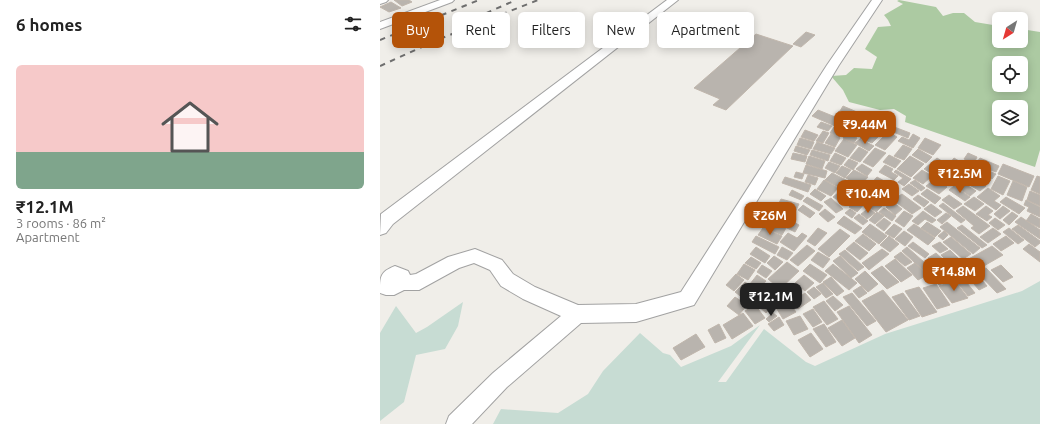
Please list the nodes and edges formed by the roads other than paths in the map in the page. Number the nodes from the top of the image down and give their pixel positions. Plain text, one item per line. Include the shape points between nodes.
1 (383, 0) edge
2 (449, 0) edge
3 (673, 0) edge
4 (878, 0) edge
5 (380, 1) edge
6 (380, 26) edge
7 (380, 228) edge
8 (387, 284) edge
9 (577, 314) junction
10 (458, 424) edge

1 - 5 street
2 - 6 street
3 - 7 street via 387,219
4 - 9 street via 833,65 687,299 636,313
8 - 9 street via 419,282 454,262 475,256 496,265 507,280 529,293
9 - 10 street via 500,380

